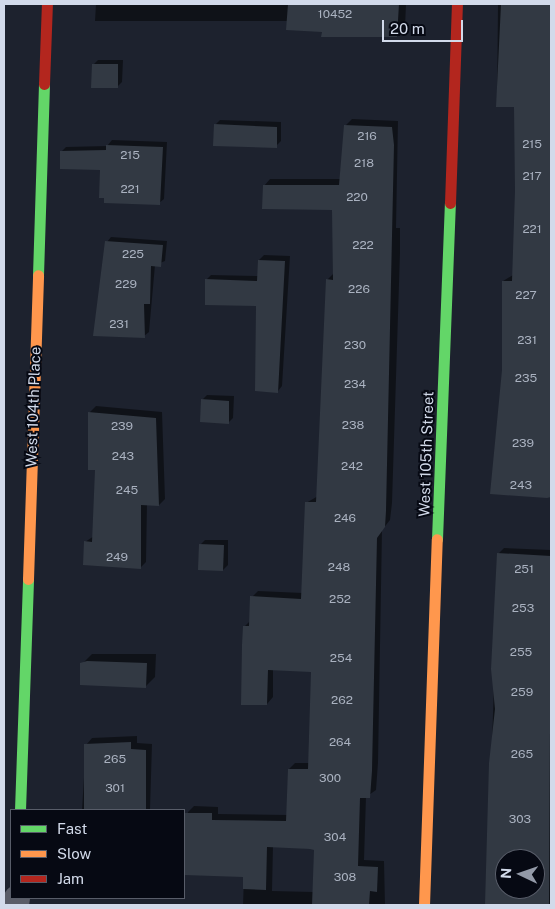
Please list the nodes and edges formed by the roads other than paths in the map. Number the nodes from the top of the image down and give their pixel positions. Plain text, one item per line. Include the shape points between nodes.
1 (47, 4) edge
2 (458, 4) edge
3 (20, 809) edge
4 (424, 905) edge

1 - 3 street, West 104th Place
2 - 4 street, West 105th Street

